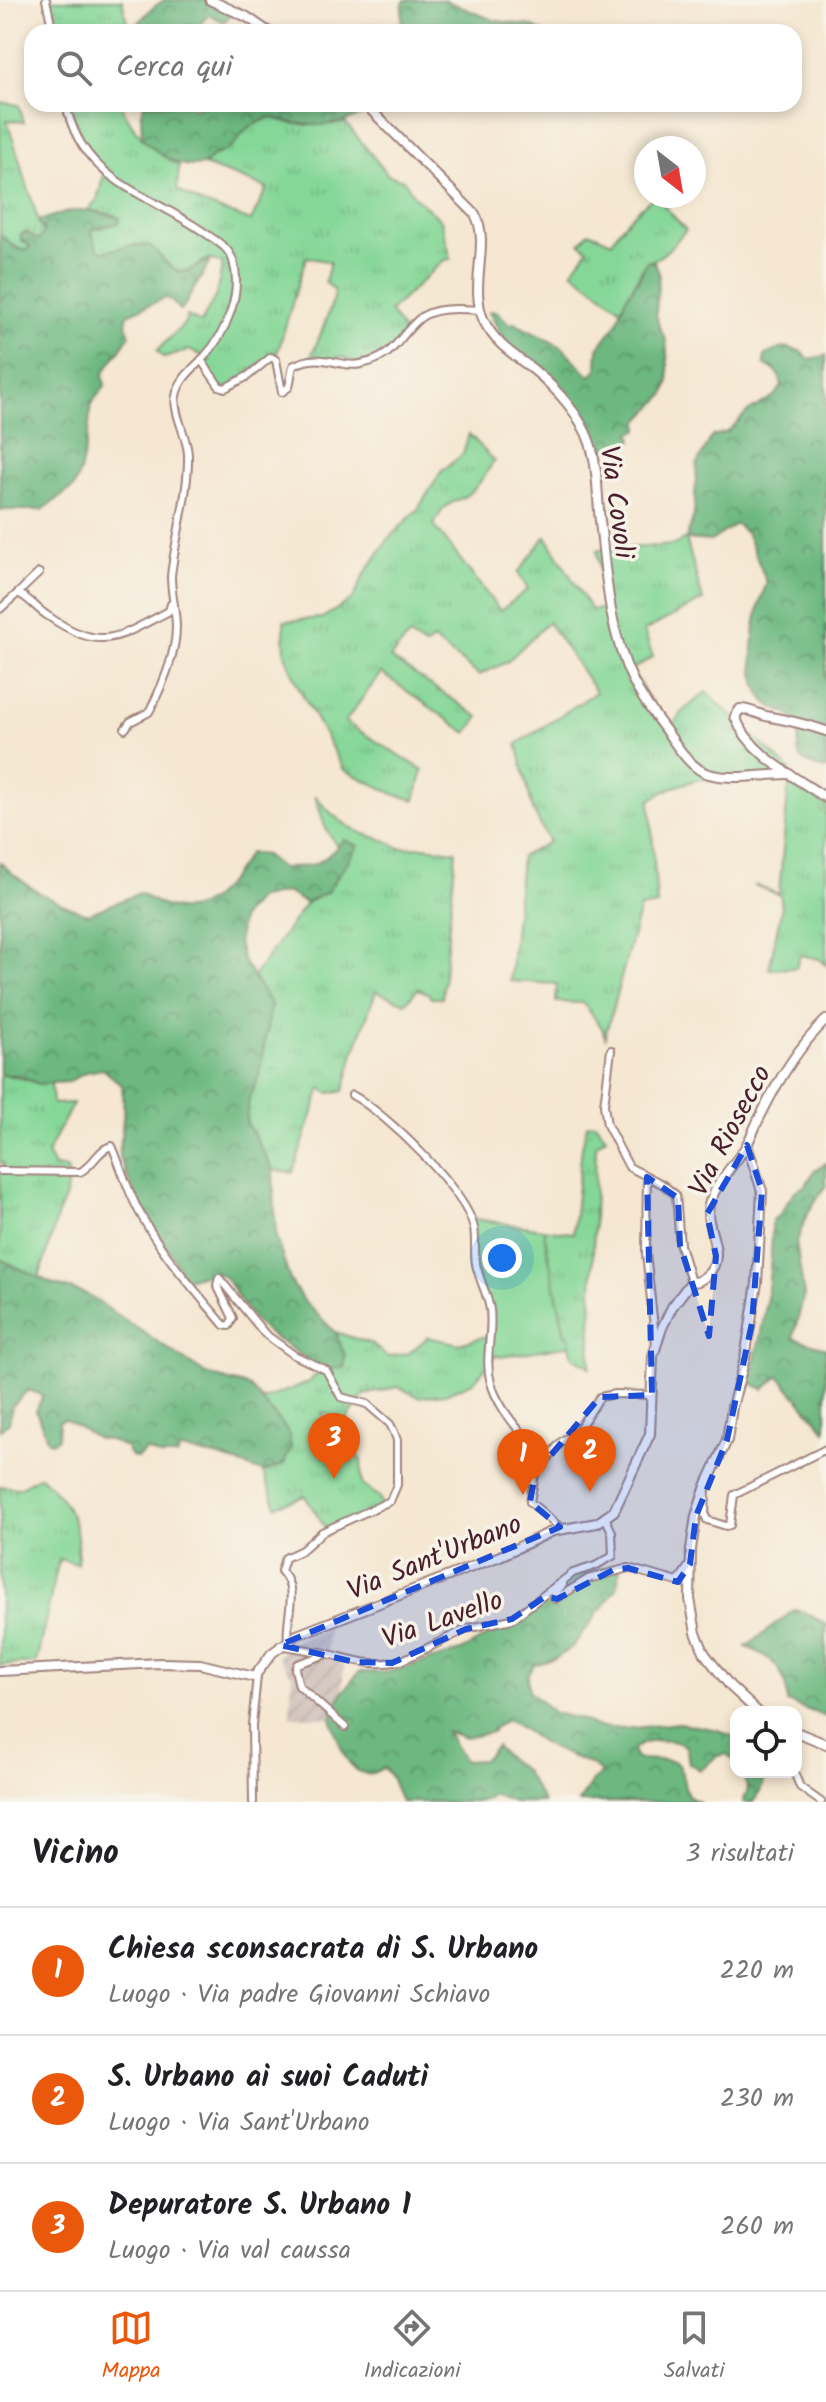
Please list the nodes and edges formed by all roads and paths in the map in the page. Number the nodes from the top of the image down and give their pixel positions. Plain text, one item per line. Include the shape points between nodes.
1 (46, 0) edge
2 (210, 0) edge
3 (51, 24) edge
4 (257, 24) edge
5 (68, 112) edge
6 (373, 112) edge
7 (480, 310) junction
8 (201, 360) junction
9 (39, 573) dead end
10 (18, 593) junction
11 (172, 601) junction
12 (0, 609) edge
13 (125, 729) dead end
14 (826, 731) edge
15 (788, 774) junction
16 (826, 798) edge
17 (826, 1020) edge
18 (611, 1050) dead end
19 (352, 1095) dead end
20 (747, 1145) junction
21 (0, 1171) edge
22 (647, 1177) junction
23 (691, 1282) junction
24 (656, 1346) junction
25 (652, 1395) junction
26 (826, 1449) edge
27 (543, 1465) junction
28 (706, 1486) junction
29 (606, 1519) junction
30 (561, 1528) junction
31 (690, 1564) junction
32 (570, 1576) junction
33 (284, 1642) junction
34 (327, 1654) junction
35 (0, 1671) edge
36 (257, 1676) junction
37 (752, 1706) edge
38 (345, 1727) dead end
39 (802, 1734) edge
40 (826, 1744) edge
41 (796, 1778) edge
42 (253, 1802) edge
43 (821, 1802) edge

1 - 3 street
2 - 4 street
5 - 8 street via 76,137 101,170 182,216 232,256 232,308
6 - 7 street, Via Covoli via 477,218
7 - 8 street via 420,317 385,356 357,366 325,359 301,362 293,366 289,387 282,392 271,357 225,388
7 - 15 street, Via Covoli via 499,344 552,387 585,431 594,463 613,617 625,663 641,696 673,741 706,774
8 - 11 street via 175,398 188,454
9 - 10 street
10 - 11 street via 50,618 98,640 116,638 155,619 169,611
10 - 12 street
11 - 13 street via 173,653 149,712
14 - 15 street via 747,709 737,711 743,732
15 - 16 street
17 - 20 street, Via Riosecco via 796,1053
18 - 22 street via 604,1119 627,1165
19 - 27 street via 409,1139 466,1209 491,1314 491,1382 509,1420
20 - 23 street, Via Riosecco via 710,1202 714,1267
20 - 28 street via 762,1191 757,1283 727,1440
21 - 33 street via 80,1172 111,1145 148,1227 224,1325 233,1318 217,1285 219,1278 265,1334 323,1367 341,1397 367,1404 390,1424 397,1440 397,1485 390,1501 322,1532 282,1562 291,1599
22 - 23 street via 677,1196 680,1245
22 - 24 street via 646,1253
23 - 24 street, Via Riosecco via 672,1307
24 - 25 street
25 - 27 street via 600,1397 578,1430
25 - 29 street via 647,1442
26 - 28 street via 734,1495 730,1525 711,1523 705,1515
27 - 30 street via 535,1474 530,1502
28 - 31 street
29 - 30 street, Via Sant'Urbano
29 - 32 street, Via Lavello via 613,1556
30 - 33 street, Via Sant'Urbano
31 - 32 street via 678,1582 628,1568 588,1579 555,1599
31 - 37 street via 692,1619 700,1644
32 - 34 street, Via Lavello via 512,1619 466,1629 401,1661 364,1664
33 - 34 street, Via Lavello
33 - 36 street
34 - 38 street via 297,1664 297,1681
35 - 36 street via 160,1663 200,1664
36 - 42 street
39 - 40 street
41 - 43 street via 801,1789

